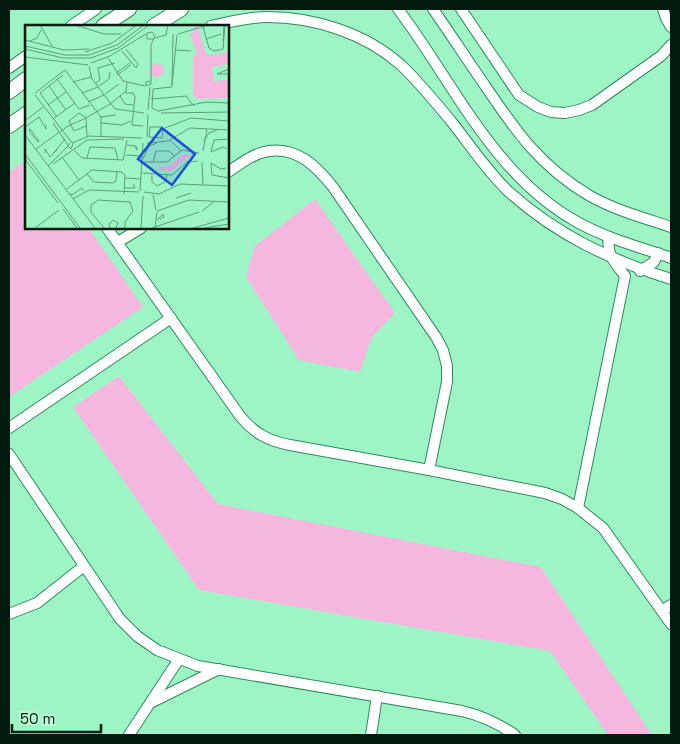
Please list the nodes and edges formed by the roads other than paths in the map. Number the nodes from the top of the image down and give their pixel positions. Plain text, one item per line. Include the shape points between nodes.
1 (96, 9) edge
2 (129, 9) edge
3 (181, 9) edge
4 (398, 9) edge
5 (433, 9) edge
6 (461, 9) edge
7 (663, 9) edge
8 (83, 13) edge
9 (72, 25) edge
10 (105, 25) edge
11 (156, 25) edge
12 (216, 25) edge
13 (671, 27) edge
14 (671, 45) edge
15 (25, 57) edge
16 (9, 68) edge
17 (25, 81) edge
18 (9, 92) edge
19 (25, 115) edge
20 (474, 123) junction
21 (9, 126) edge
22 (461, 133) junction
23 (229, 171) edge
24 (671, 226) edge
25 (109, 229) edge
26 (139, 229) edge
27 (609, 237) junction
28 (118, 242) junction
29 (658, 253) junction
30 (610, 256) junction
31 (671, 258) edge
32 (642, 270) junction
33 (625, 276) junction
34 (671, 279) edge
35 (171, 318) junction
36 (9, 428) edge
37 (9, 454) edge
38 (429, 470) junction
39 (578, 508) junction
40 (84, 566) junction
41 (671, 605) edge
42 (662, 611) junction
43 (9, 614) edge
44 (671, 624) edge
45 (179, 659) junction
46 (219, 669) junction
47 (377, 696) junction
48 (151, 702) junction
49 (129, 735) edge
50 (371, 735) edge
51 (515, 735) edge

1 - 8 street
2 - 10 street
3 - 11 street
4 - 20 street
5 - 24 street via 517,132 550,168 570,184 614,208
6 - 14 street via 518,95 551,112 565,113 592,105 661,56
7 - 13 street
8 - 9 street
12 - 22 street via 239,20 294,19 349,33 399,63
15 - 16 street
17 - 18 street
19 - 21 street
20 - 22 street
20 - 27 street via 496,152 548,202
22 - 30 street via 507,190 532,212 582,244
23 - 38 street via 249,158 268,151 288,152 306,159 333,188 436,337 447,366 447,382
25 - 28 street
26 - 28 street
27 - 29 street
27 - 30 street
28 - 35 street
29 - 31 street
29 - 32 street via 654,262
30 - 32 street
30 - 33 street
32 - 33 street
32 - 34 street
33 - 39 street
35 - 36 street
35 - 38 street via 240,416 262,436 290,446
37 - 40 street
38 - 39 street via 546,493
39 - 42 street via 613,540
40 - 43 street via 37,603
40 - 45 street via 120,619 136,636
41 - 42 street
42 - 44 street
45 - 46 street
45 - 48 street
46 - 47 street
46 - 48 street
47 - 50 street
47 - 51 street via 482,716
48 - 49 street

